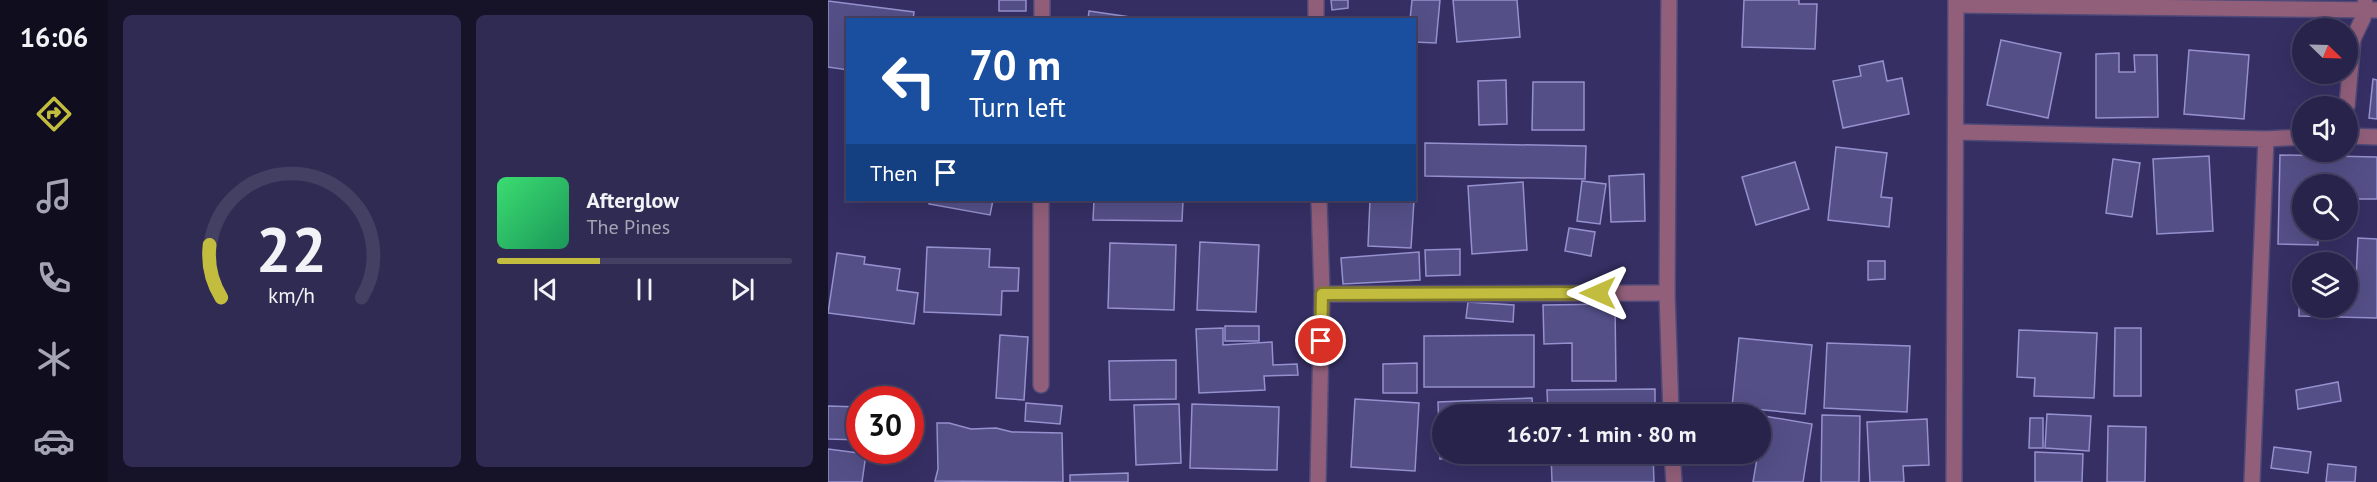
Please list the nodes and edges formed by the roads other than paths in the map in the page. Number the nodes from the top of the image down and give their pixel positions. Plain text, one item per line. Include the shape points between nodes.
1 (1042, 0) edge
2 (1316, 0) edge
3 (1669, 0) edge
4 (1956, 2) edge
5 (2369, 7) edge
6 (1042, 18) edge
7 (1316, 18) edge
8 (2349, 96) edge
9 (1957, 132) junction
10 (2358, 136) edge
11 (2377, 137) edge
12 (2292, 138) edge
13 (2266, 139) junction
14 (1041, 201) edge
15 (1319, 201) edge
16 (1666, 293) junction
17 (1322, 294) junction
18 (1041, 385) dead end
19 (1671, 404) edge
20 (1673, 464) edge
21 (1318, 482) edge
22 (1674, 482) edge
23 (1954, 482) edge
24 (2253, 482) edge

1 - 6 street
2 - 7 street
3 - 16 street
4 - 5 street
4 - 9 street
5 - 8 street via 2353,39
9 - 13 street
9 - 23 street
10 - 11 street
12 - 13 street
13 - 24 street
14 - 18 street
15 - 17 street
16 - 17 street
16 - 19 street
17 - 21 street
20 - 22 street

